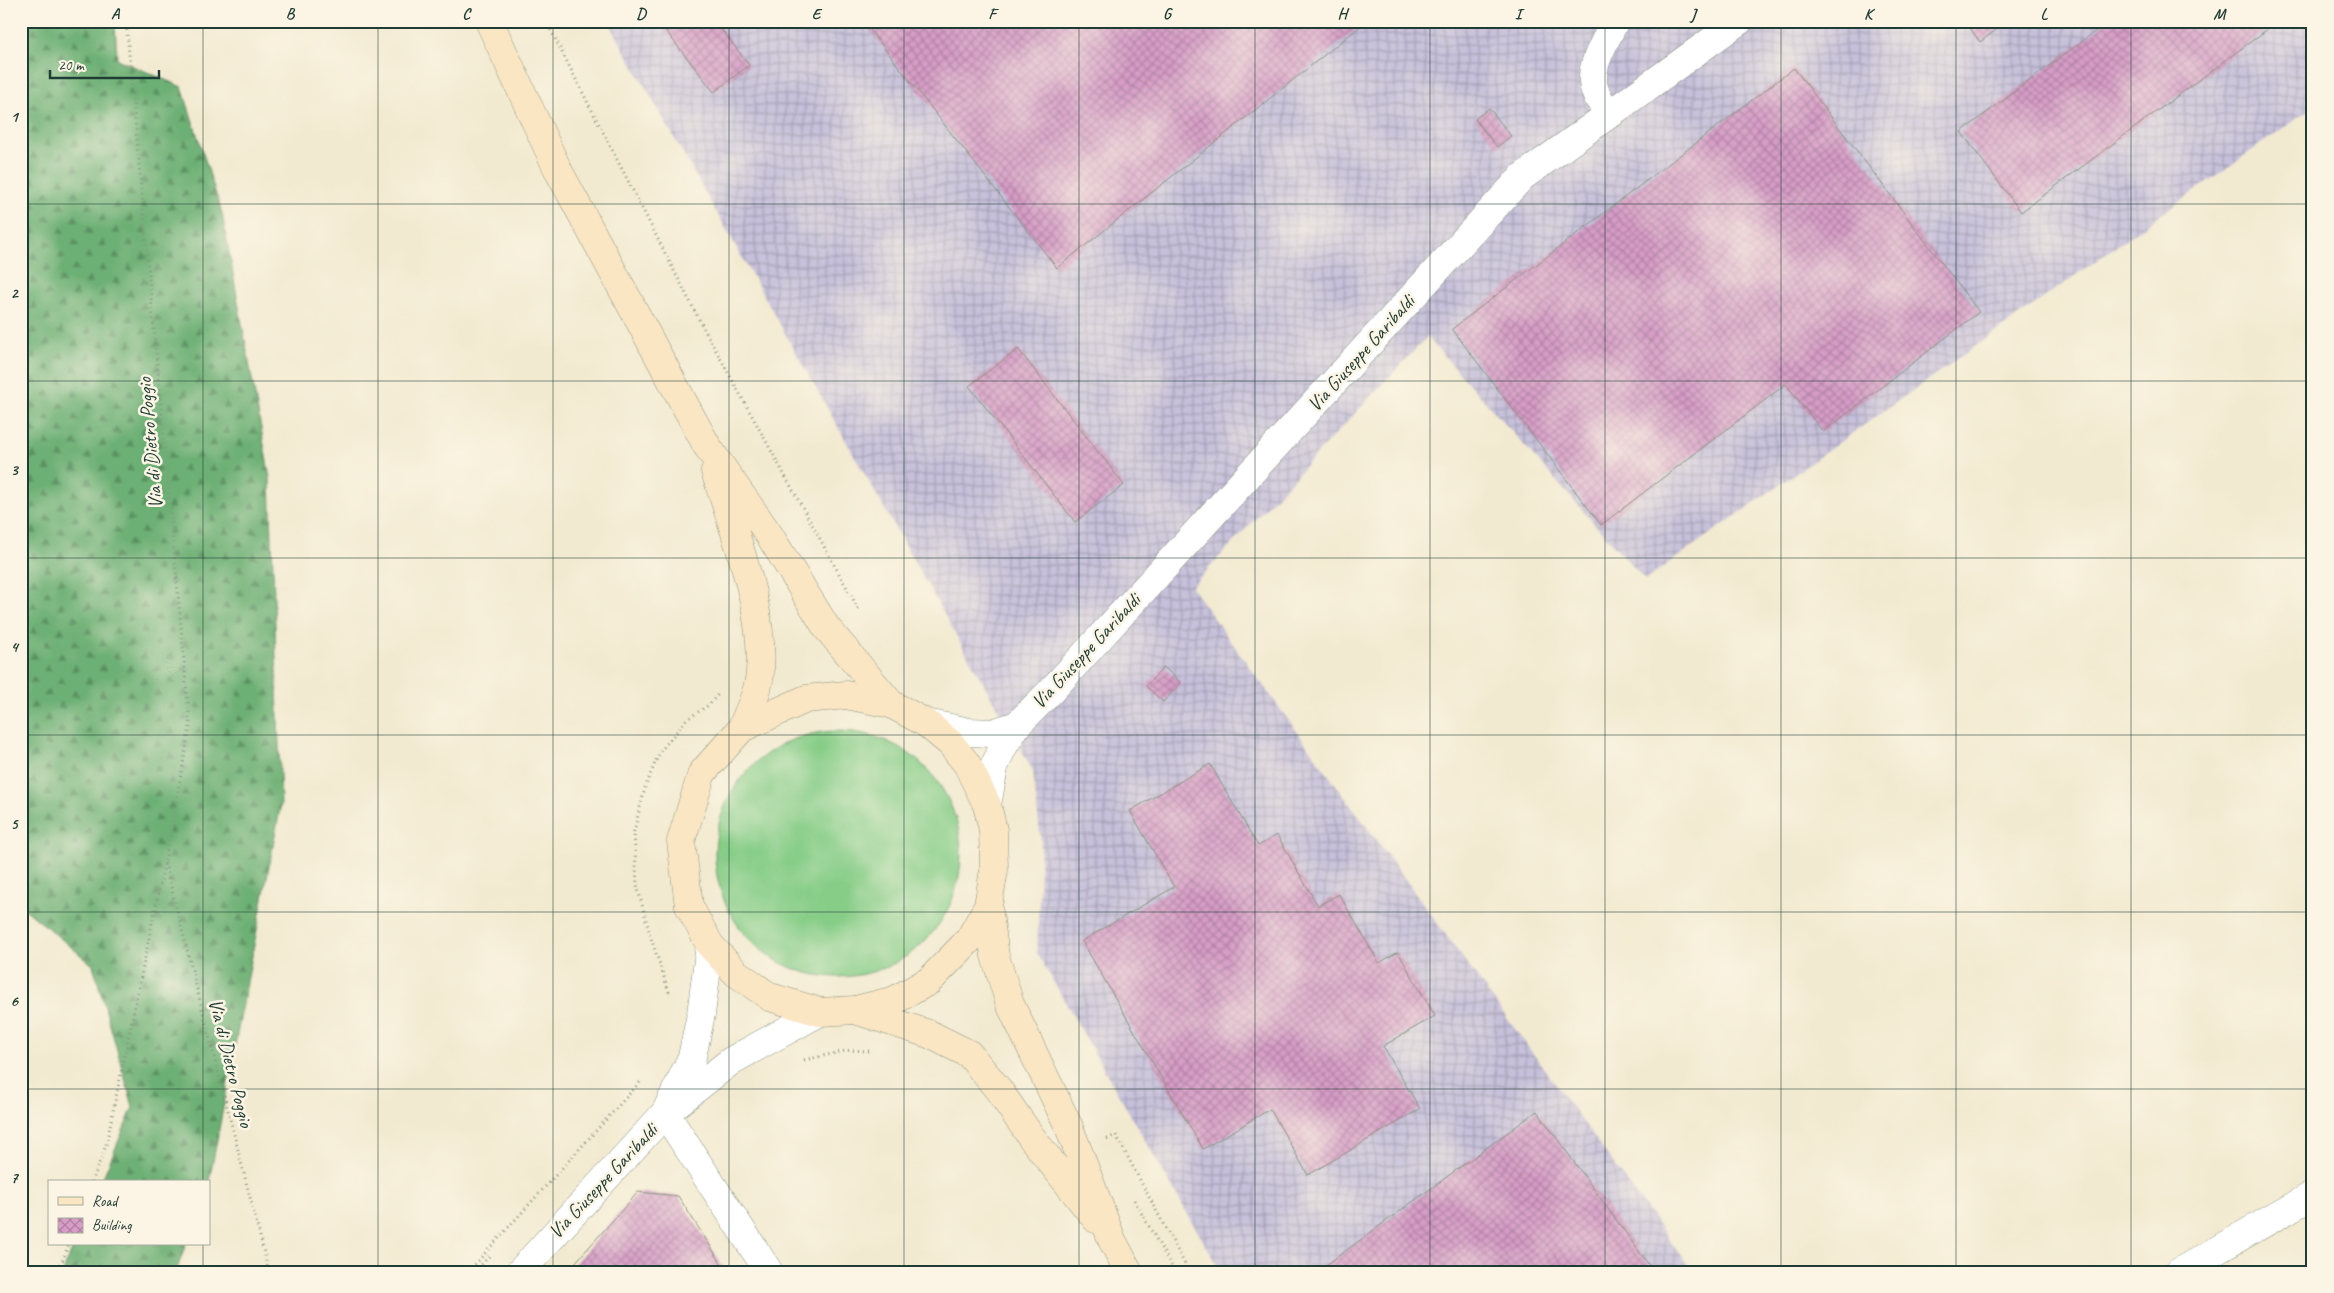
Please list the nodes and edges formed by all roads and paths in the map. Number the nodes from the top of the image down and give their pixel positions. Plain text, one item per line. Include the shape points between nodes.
1 (126, 21) edge
2 (489, 21) edge
3 (546, 21) edge
4 (1616, 21) edge
5 (1739, 21) edge
6 (1612, 113) junction
7 (707, 446) junction
8 (850, 613) dead end
9 (891, 704) junction
10 (926, 723) junction
11 (1017, 725) junction
12 (742, 728) junction
13 (987, 805) junction
14 (165, 861) junction
15 (988, 906) junction
16 (710, 945) junction
17 (855, 1010) junction
18 (820, 1012) junction
19 (875, 1051) dead end
20 (797, 1062) dead end
21 (643, 1080) dead end
22 (665, 1113) junction
23 (1101, 1143) dead end
24 (93, 1180) edge
25 (1131, 1195) dead end
26 (2313, 1195) edge
27 (1112, 1240) junction
28 (67, 1246) edge
29 (53, 1272) edge
30 (270, 1272) edge
31 (468, 1272) edge
32 (520, 1272) edge
33 (769, 1272) edge
34 (1129, 1272) edge
35 (1175, 1272) edge
36 (1189, 1272) edge
37 (2179, 1272) edge

1 - 14 path, Via di Dietro Poggio via 190,726
2 - 7 main road via 558,170
3 - 8 path via 703,327 858,608
4 - 6 street via 1593,66 1592,83 1603,106
5 - 6 street, Via Giuseppe Garibaldi
6 - 11 street, Via Giuseppe Garibaldi via 1522,176
7 - 9 main road via 770,536 826,627
7 - 12 main road via 740,553 754,607 760,649 758,685
9 - 10 main road
9 - 12 main road via 846,695 806,699
10 - 11 street, Via Giuseppe Garibaldi via 992,734
10 - 13 main road via 950,743 967,764
11 - 13 street, Via Giuseppe Garibaldi via 994,767
12 - 16 main road via 702,773 681,841 689,906
13 - 15 main road via 993,830 994,870
14 - 24 path, Via di Dietro Poggio via 106,1145
14 - 30 path, Via di Dietro Poggio
15 - 17 main road via 968,940 929,981 895,1000
15 - 27 main road via 996,956 1010,1004 1069,1127
16 - 18 main road via 736,972 770,997
16 - 22 street, Via Giuseppe Garibaldi via 702,1014 692,1057
17 - 18 main road
17 - 27 main road via 929,1034 969,1054
18 - 22 street, Via Giuseppe Garibaldi via 731,1061
19 - 20 path via 850,1050
21 - 31 path
22 - 32 street, Via Giuseppe Garibaldi
22 - 33 street
23 - 36 path via 1116,1134
25 - 35 path
26 - 37 street
27 - 34 main road
28 - 29 path via 62,1262

